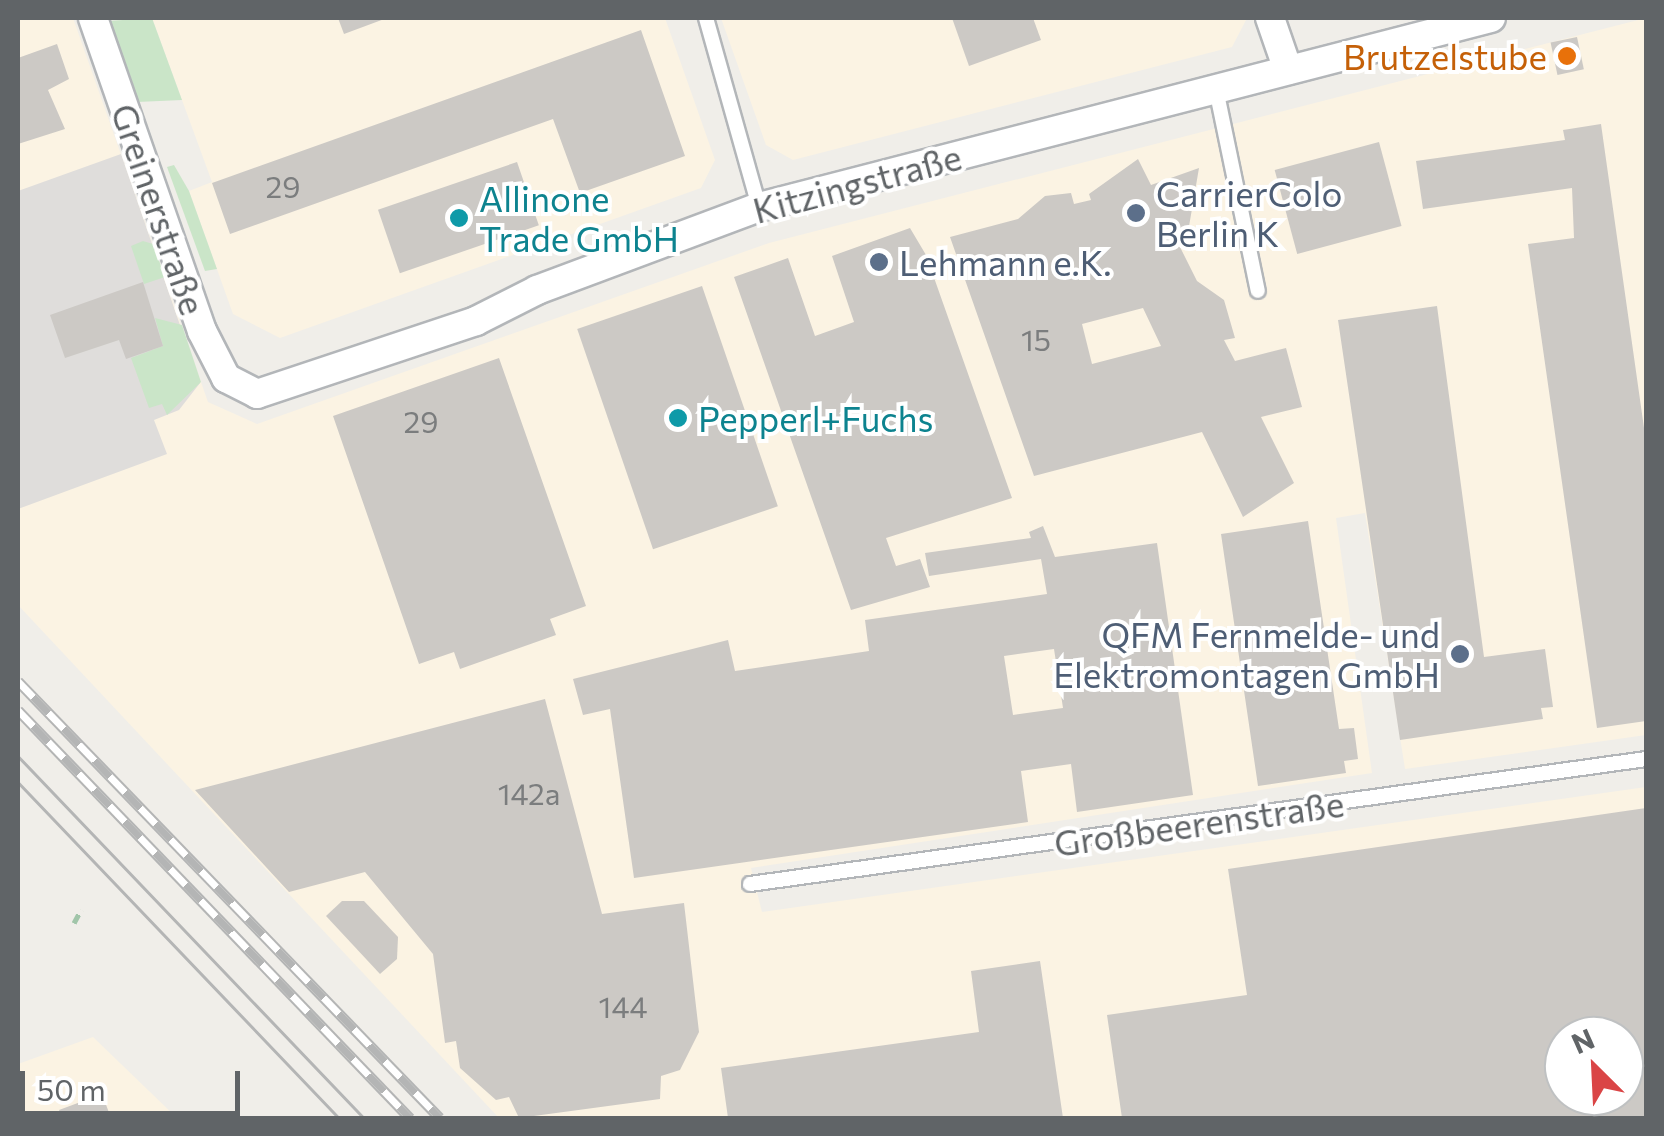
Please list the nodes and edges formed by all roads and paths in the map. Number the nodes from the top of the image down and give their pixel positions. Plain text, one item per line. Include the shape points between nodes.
1 (93, 18) edge
2 (706, 18) edge
3 (1270, 18) edge
4 (1490, 18) edge
5 (1288, 70) junction
6 (1216, 89) junction
7 (759, 207) junction
8 (1258, 291) dead end
9 (241, 391) joint
10 (1646, 759) edge
11 (750, 884) dead end
12 (81, 910) dead end
13 (74, 923) dead end

1 - 9 street, Greinerstraße via 202,331 226,378
2 - 7 lane
3 - 5 street
4 - 5 street, Kitzingstraße
5 - 6 street, Kitzingstraße
6 - 7 street, Kitzingstraße
6 - 8 lane
7 - 9 street, Kitzingstraße via 386,354 273,394
10 - 11 lane, Großbeerenstraße
12 - 13 path

